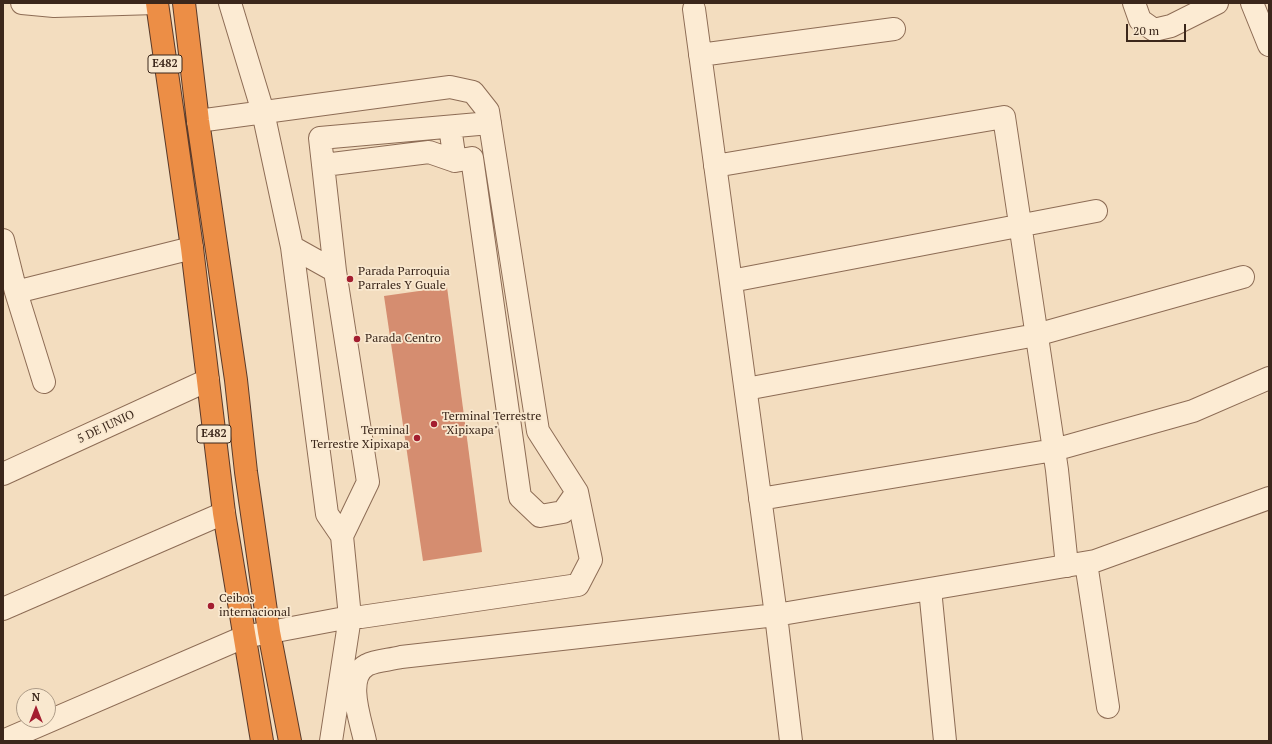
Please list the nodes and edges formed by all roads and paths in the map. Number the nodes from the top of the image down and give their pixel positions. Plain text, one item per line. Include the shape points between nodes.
1 (22, 3) edge
2 (156, 3) edge
3 (184, 3) edge
4 (230, 3) edge
5 (1134, 3) edge
6 (1217, 3) edge
7 (1252, 3) edge
8 (694, 9) dead end
9 (894, 29) dead end
10 (1269, 44) edge
11 (700, 54) junction
12 (263, 112) junction
13 (198, 121) junction
14 (490, 123) junction
15 (450, 127) junction
16 (455, 161) junction
17 (324, 165) junction
18 (716, 166) junction
19 (1096, 212) dead end
20 (1019, 227) junction
21 (3, 240) edge
22 (292, 247) junction
23 (192, 248) junction
24 (335, 271) junction
25 (1243, 277) dead end
26 (731, 281) junction
27 (16, 292) junction
28 (1036, 335) junction
29 (1269, 378) edge
30 (208, 380) junction
31 (44, 382) dead end
32 (746, 389) junction
33 (1054, 450) junction
34 (3, 474) edge
35 (577, 492) junction
36 (1269, 498) edge
37 (760, 500) junction
38 (224, 513) junction
39 (342, 536) junction
40 (1076, 564) junction
41 (930, 589) junction
42 (3, 609) edge
43 (776, 614) junction
44 (350, 617) junction
45 (269, 632) junction
46 (244, 638) junction
47 (1108, 707) dead end
48 (4, 741) edge
49 (262, 741) edge
50 (290, 741) edge
51 (331, 741) edge
52 (365, 741) edge
53 (790, 741) edge
54 (945, 741) edge

1 - 2 street via 54,6
2 - 23 highway, E482
3 - 13 highway, E482
4 - 12 street
5 - 6 street via 1140,20 1154,30 1171,26
7 - 10 street
8 - 11 street
9 - 11 street
11 - 18 street
12 - 13 street
12 - 14 street via 450,87 474,92 488,111
12 - 22 street
13 - 45 highway, E482
14 - 15 street
14 - 35 street via 538,431
15 - 16 street
15 - 17 street via 320,138
16 - 17 street via 429,152
16 - 35 street via 472,158 520,497 540,516 562,512
17 - 24 street
18 - 20 street via 1004,117
18 - 26 street
19 - 20 street
20 - 26 street
20 - 28 street
21 - 27 street
22 - 24 street
22 - 39 street via 327,514
23 - 27 street
23 - 30 highway, E482
24 - 39 street via 368,482
25 - 28 street
26 - 32 street
27 - 31 street
28 - 32 street
28 - 33 street
29 - 33 street via 1193,411
30 - 34 street, 5 DE JUNIO
30 - 38 highway, E482
32 - 37 street
33 - 37 street
33 - 40 street
35 - 44 street via 591,560 578,585
36 - 40 street via 1095,561
37 - 43 street
38 - 42 street
38 - 46 highway, E482
39 - 44 street
40 - 41 street
40 - 47 street
41 - 43 street
41 - 54 street
43 - 52 street via 400,657 366,665 356,675 354,689
43 - 53 street
44 - 45 street
44 - 51 street
45 - 46 street
45 - 50 highway, E482
46 - 48 street
46 - 49 highway, E482

